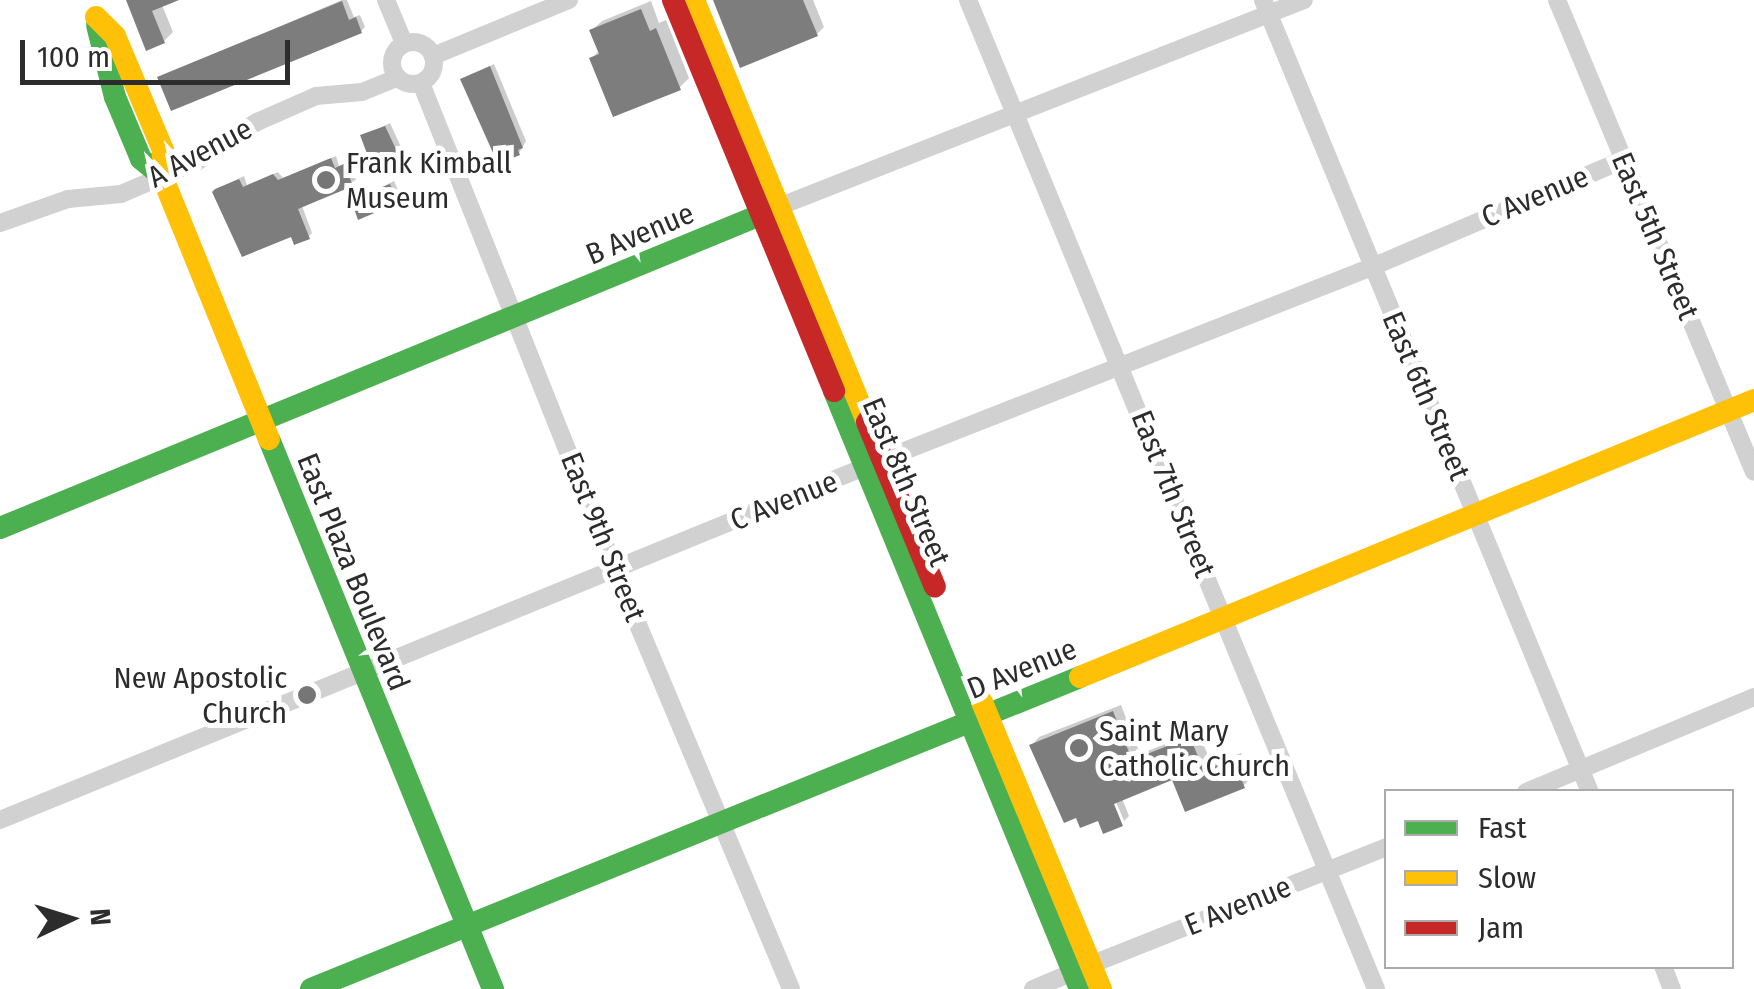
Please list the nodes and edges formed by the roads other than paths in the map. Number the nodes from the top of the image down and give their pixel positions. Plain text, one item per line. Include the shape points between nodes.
1 (386, 0) edge
2 (570, 0) edge
3 (672, 0) edge
4 (694, 0) edge
5 (968, 0) edge
6 (1304, 0) edge
7 (1557, 0) edge
8 (1267, 7) edge
9 (92, 8) edge
10 (404, 43) junction
11 (432, 56) junction
12 (397, 78) junction
13 (421, 83) junction
14 (1016, 116) junction
15 (1624, 160) junction
16 (162, 176) junction
17 (770, 211) junction
18 (0, 223) edge
19 (1372, 267) junction
20 (514, 320) junction
21 (1122, 366) junction
22 (1754, 400) edge
23 (1728, 411) junction
24 (260, 422) junction
25 (875, 463) junction
26 (1754, 472) edge
27 (1476, 516) junction
28 (0, 528) edge
29 (616, 570) junction
30 (1224, 620) junction
31 (363, 675) junction
32 (1754, 697) edge
33 (980, 719) junction
34 (1580, 770) junction
35 (1533, 789) edge
36 (1589, 789) edge
37 (0, 820) edge
38 (722, 822) junction
39 (1384, 848) edge
40 (1326, 871) junction
41 (468, 929) junction
42 (1081, 975) edge
43 (312, 989) edge
44 (493, 989) edge
45 (790, 989) edge
46 (1033, 989) edge
47 (1101, 989) edge
48 (1376, 989) edge

1 - 10 street
2 - 11 street
3 - 17 main road, East 8th Street
4 - 17 main road, East 8th Street
5 - 14 street, East 7th Street
6 - 8 street, B Avenue
7 - 15 street, East 5th Street
8 - 14 street, B Avenue
8 - 19 street, East 6th Street
9 - 16 main road, East Plaza Boulevard via 115,97 141,159
10 - 11 street via 418,42
10 - 12 street via 392,59
11 - 13 street via 431,75
12 - 13 street
12 - 16 street, A Avenue via 362,92 316,96
13 - 20 street, East 9th Street
14 - 17 street, B Avenue
14 - 21 street, East 7th Street
15 - 19 street, C Avenue
15 - 23 street, East 5th Street
16 - 18 street, A Avenue via 122,194 68,199
16 - 24 main road, East Plaza Boulevard
17 - 20 main road, B Avenue
17 - 25 main road, East 8th Street
19 - 21 street, C Avenue
19 - 27 street, East 6th Street
20 - 24 main road, B Avenue
20 - 29 street, East 9th Street
21 - 25 street, C Avenue
21 - 30 street, East 7th Street
22 - 23 main road, D Avenue
23 - 26 street, East 5th Street
23 - 27 main road, D Avenue
24 - 28 main road, B Avenue
24 - 31 main road, East Plaza Boulevard
25 - 29 street, C Avenue
25 - 33 main road, East 8th Street
27 - 30 main road, D Avenue
27 - 34 street, East 6th Street
29 - 31 street, C Avenue
29 - 38 street, East 9th Street
30 - 33 main road, D Avenue
30 - 40 street, East 7th Street
31 - 37 street, C Avenue
31 - 41 main road, East Plaza Boulevard
32 - 34 street
33 - 38 main road, D Avenue
33 - 42 main road, East 8th Street
34 - 35 street
34 - 36 street, East 6th Street
38 - 41 main road, D Avenue
38 - 45 street, East 9th Street
39 - 40 street, E Avenue
40 - 42 street, E Avenue
40 - 48 street, East 7th Street
41 - 43 main road, D Avenue
41 - 44 main road, East Plaza Boulevard
42 - 46 street, E Avenue
42 - 47 main road, East 8th Street

